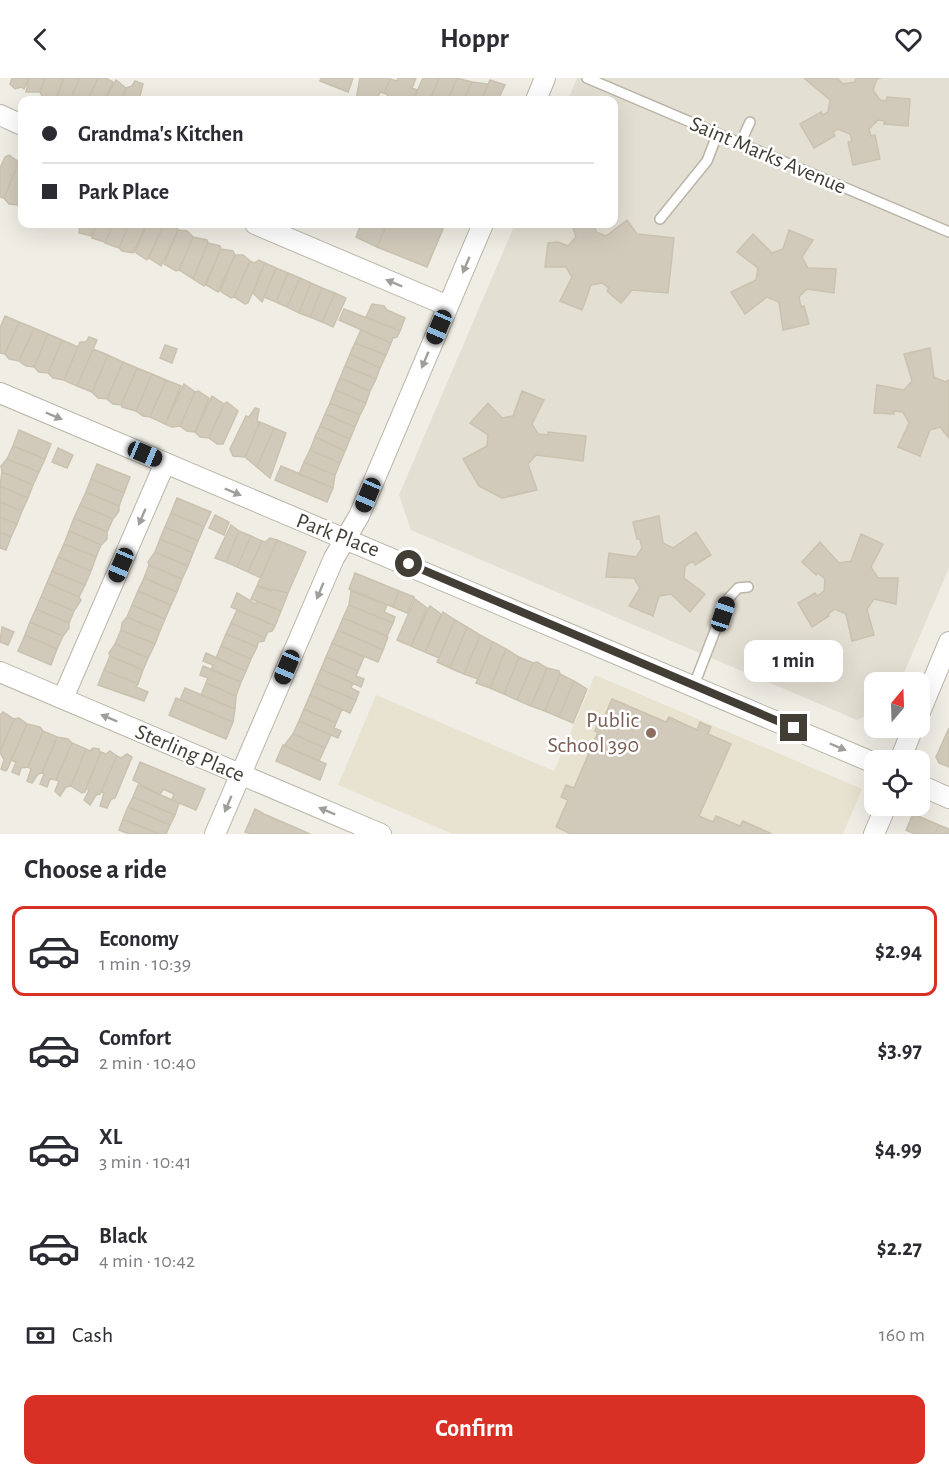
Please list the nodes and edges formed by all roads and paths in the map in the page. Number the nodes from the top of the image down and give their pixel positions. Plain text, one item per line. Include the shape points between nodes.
1 (545, 78) edge
2 (587, 78) edge
3 (538, 96) edge
4 (0, 115) edge
5 (18, 122) edge
6 (750, 122) dead end
7 (717, 135) junction
8 (740, 144) junction
9 (660, 219) dead end
10 (264, 228) edge
11 (481, 228) edge
12 (949, 232) edge
13 (448, 306) junction
14 (2, 398) edge
15 (165, 463) junction
16 (345, 539) junction
17 (748, 587) dead end
18 (949, 642) edge
19 (0, 672) edge
20 (694, 686) junction
21 (930, 688) edge
22 (63, 698) junction
23 (864, 759) edge
24 (241, 774) junction
25 (930, 789) edge
26 (949, 798) edge
27 (882, 816) edge
28 (215, 834) edge
29 (381, 834) edge
30 (874, 834) edge

1 - 3 street
2 - 7 lane, Saint Marks Avenue
4 - 5 street
6 - 8 lane
7 - 8 lane, Saint Marks Avenue
7 - 9 lane via 707,161
8 - 12 lane, Saint Marks Avenue
13 -> 10 street
11 -> 13 street
13 -> 16 street via 359,516
14 -> 15 street, Park Place
15 -> 16 street, Park Place
15 -> 22 street
16 - 20 street, Park Place
16 -> 24 street
17 - 20 lane via 738,588 727,600
18 - 21 street
19 - 22 street, Sterling Place
20 -> 23 street, Park Place
24 -> 22 street, Sterling Place
24 -> 28 street
29 -> 24 street, Sterling Place
25 - 26 street
27 - 30 street

